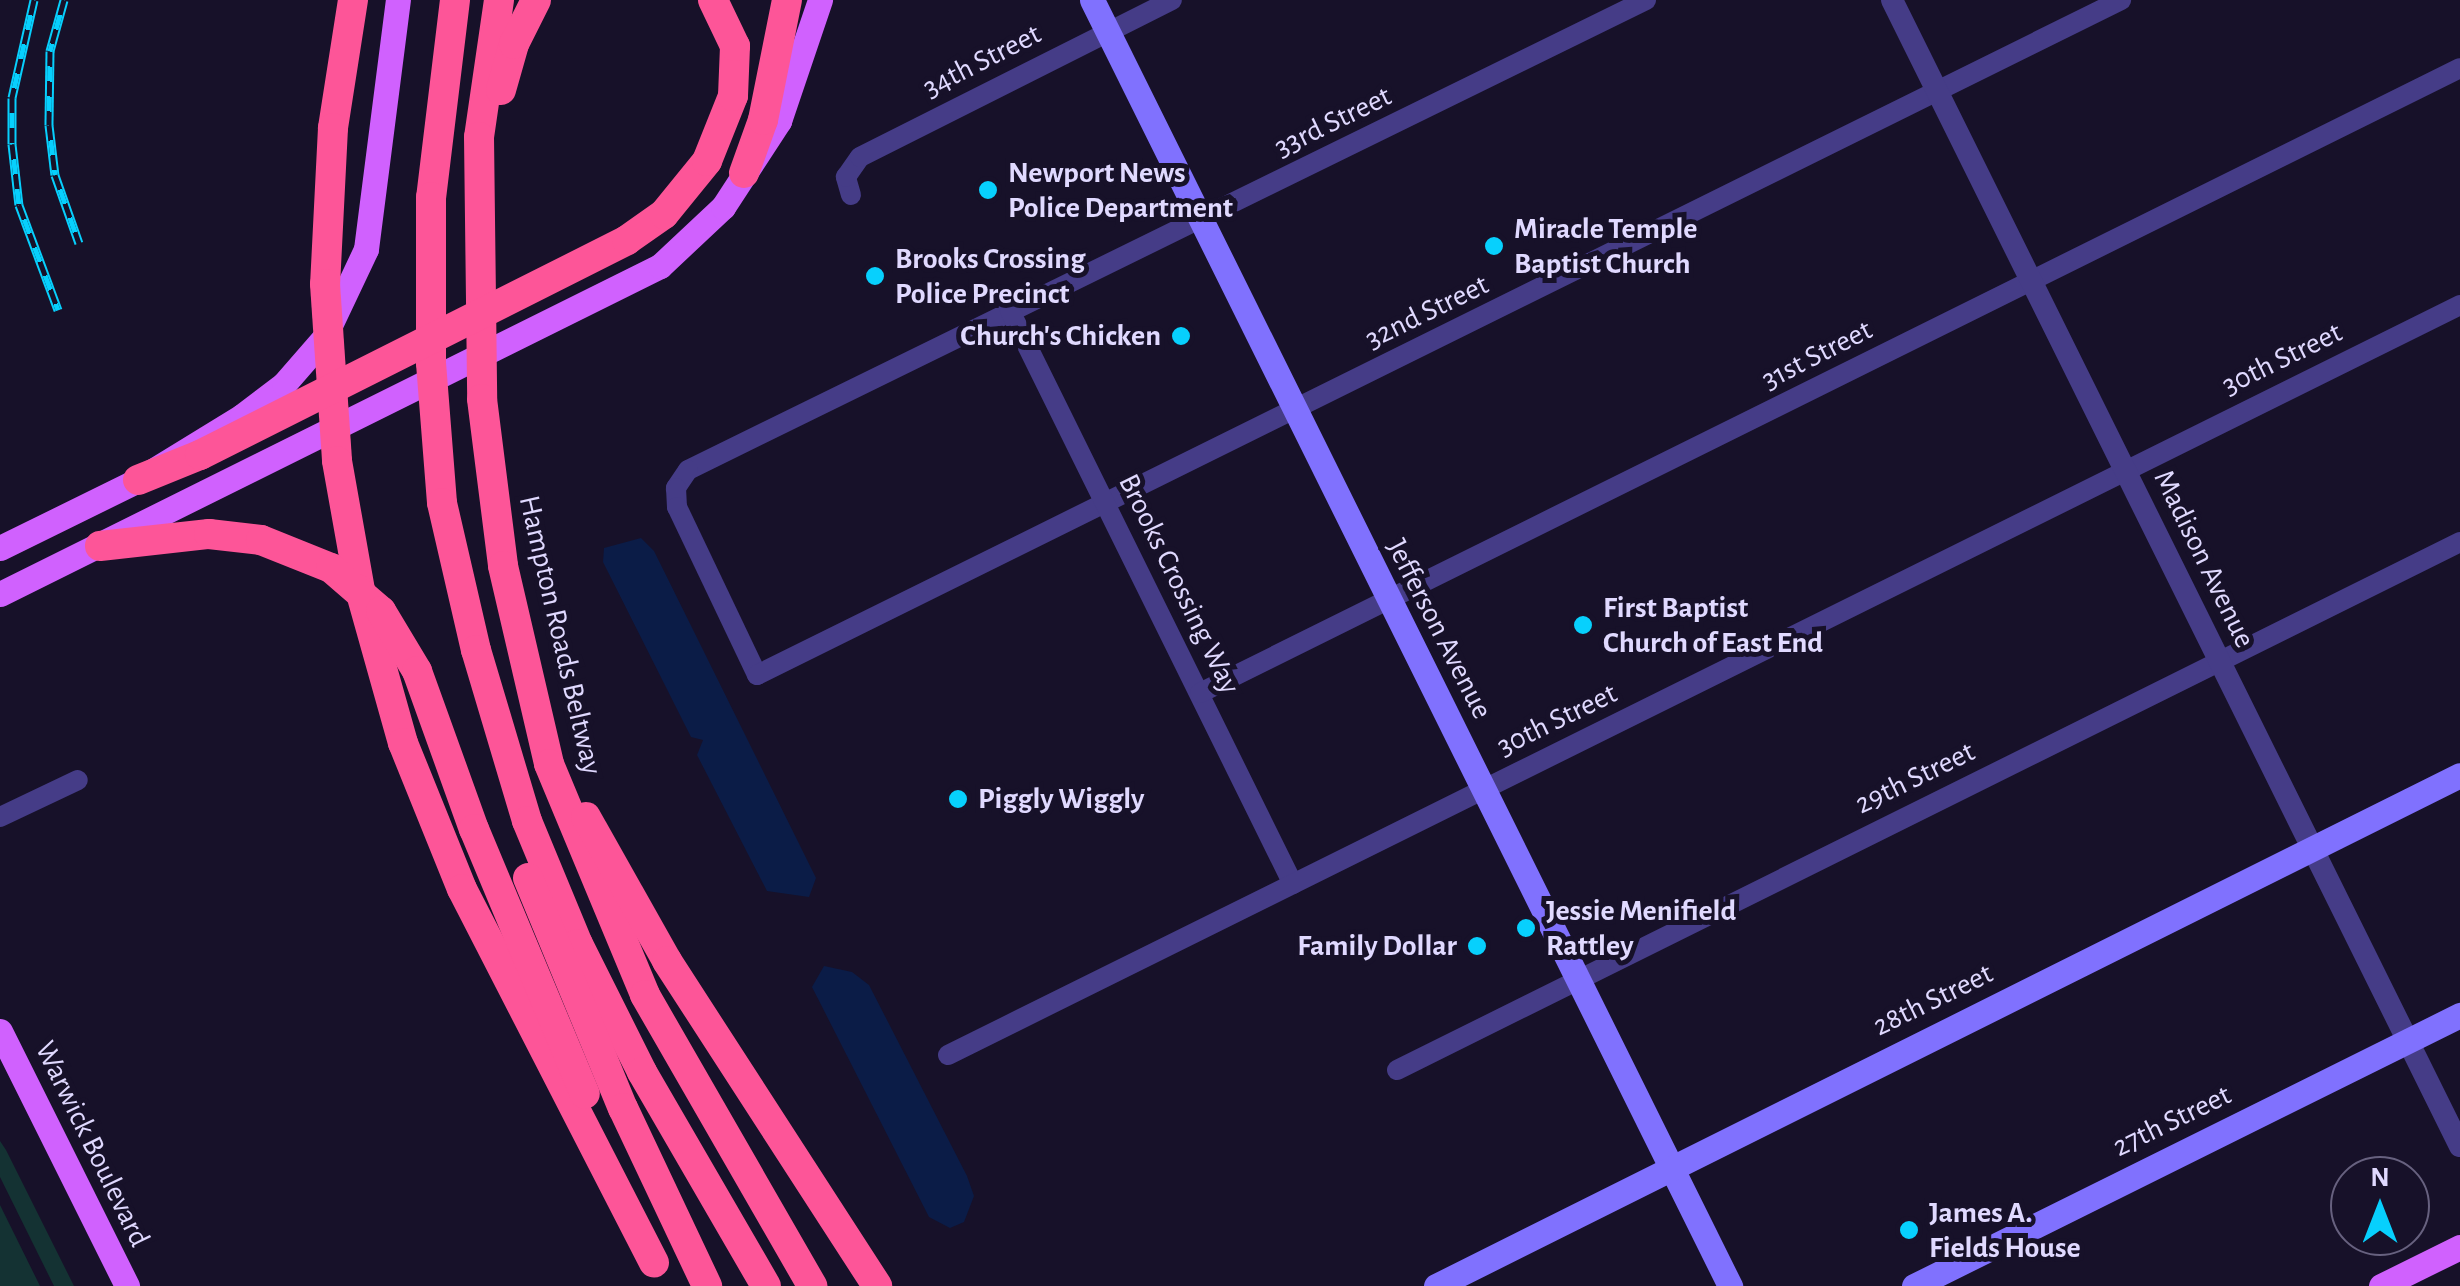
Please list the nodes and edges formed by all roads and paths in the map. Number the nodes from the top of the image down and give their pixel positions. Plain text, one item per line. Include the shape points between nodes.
1 (354, 0) edge
2 (398, 0) edge
3 (455, 0) edge
4 (499, 0) edge
5 (536, 0) edge
6 (714, 0) edge
7 (787, 0) edge
8 (820, 0) edge
9 (1092, 0) edge
10 (1172, 0) edge
11 (1646, 0) edge
12 (1892, 0) edge
13 (2121, 0) edge
14 (1108, 32) junction
15 (2460, 68) edge
16 (1938, 91) junction
17 (744, 173) junction
18 (851, 196) dead end
19 (476, 221) junction
20 (1202, 221) junction
21 (2032, 280) junction
22 (2460, 305) edge
23 (1010, 312) junction
24 (1294, 410) junction
25 (2127, 470) junction
26 (138, 480) junction
27 (442, 503) junction
28 (1106, 503) junction
29 (83, 508) junction
30 (0, 532) edge
31 (2460, 542) edge
32 (100, 546) junction
33 (0, 548) edge
34 (0, 594) edge
35 (1389, 600) junction
36 (2221, 660) junction
37 (757, 675) joint
38 (1200, 694) junction
39 (533, 698) junction
40 (2460, 775) edge
41 (78, 780) dead end
42 (1484, 790) junction
43 (0, 817) edge
44 (2315, 847) junction
45 (1293, 884) junction
46 (1578, 980) junction
47 (2460, 1015) edge
48 (2406, 1041) junction
49 (3, 1044) edge
50 (948, 1055) dead end
51 (1397, 1070) dead end
52 (2460, 1146) edge
53 (1671, 1167) junction
54 (2460, 1247) edge
55 (659, 1274) edge
56 (126, 1286) edge
57 (707, 1286) edge
58 (766, 1286) edge
59 (812, 1286) edge
60 (877, 1286) edge
61 (1436, 1286) edge
62 (1730, 1286) edge
63 (1914, 1286) edge
64 (2381, 1286) edge

1 - 55 highway via 333,128 325,284 337,461 367,619 403,743 462,888
2 - 26 main road via 366,249 334,323 300,369 242,416
3 - 27 highway via 429,241
4 - 19 highway, Hampton Roads Beltway via 482,102
5 - 19 highway via 503,78
6 - 26 highway via 729,26 736,61 719,138 664,214 200,455
7 - 17 highway via 769,95
8 - 17 main road via 779,121
9 - 14 main road, Jefferson Avenue
10 - 14 street, 34th Street
11 - 20 street, 33rd Street
12 - 16 street, Madison Avenue
13 - 16 street, 32nd Street
14 - 18 street, 34th Street via 860,157 846,177
14 - 20 main road, Jefferson Avenue
15 - 21 street, 31st Street
16 - 21 street, Madison Avenue
16 - 24 street, 32nd Street
17 - 32 main road via 681,250
19 - 39 highway, Hampton Roads Beltway via 486,447 507,588
20 - 23 street, 33rd Street
20 - 24 main road, Jefferson Avenue
21 - 25 street, Madison Avenue
21 - 35 street, 31st Street
22 - 25 street, 30th Street
23 - 28 street, Brooks Crossing Way
23 - 37 street, 33rd Street via 688,470 676,488 677,507
24 - 28 street, 32nd Street
24 - 35 main road, Jefferson Avenue
25 - 36 street, Madison Avenue
25 - 42 street, 30th Street
26 - 29 main road
27 - 57 highway via 448,614 497,796 578,1006
27 - 58 highway via 491,708 543,864 625,1040
28 - 37 street, 32nd Street
28 - 38 street, Brooks Crossing Way
29 - 30 main road
29 - 33 main road
31 - 36 street, 29th Street
32 - 34 main road
32 - 55 highway via 229,535 286,547 331,568 396,630
35 - 38 street, 31st Street
35 - 42 main road, Jefferson Avenue
36 - 44 street, Madison Avenue
36 - 46 street, 29th Street
38 - 45 street, Brooks Crossing Way
39 - 59 highway, Hampton Roads Beltway via 556,783 629,960
39 - 60 highway via 627,894
40 - 44 main road, 28th Street
41 - 43 street
42 - 45 street, 30th Street
42 - 46 main road, Jefferson Avenue
44 - 48 street, Madison Avenue
44 - 53 main road, 28th Street
45 - 50 street, 30th Street
46 - 51 street, 29th Street
46 - 53 main road, Jefferson Avenue
47 - 48 main road, 27th Street
48 - 52 street, Madison Avenue
48 - 63 main road, 27th Street
49 - 56 main road, Warwick Boulevard
53 - 61 main road, 28th Street
53 - 62 main road, Jefferson Avenue
54 - 64 main road

